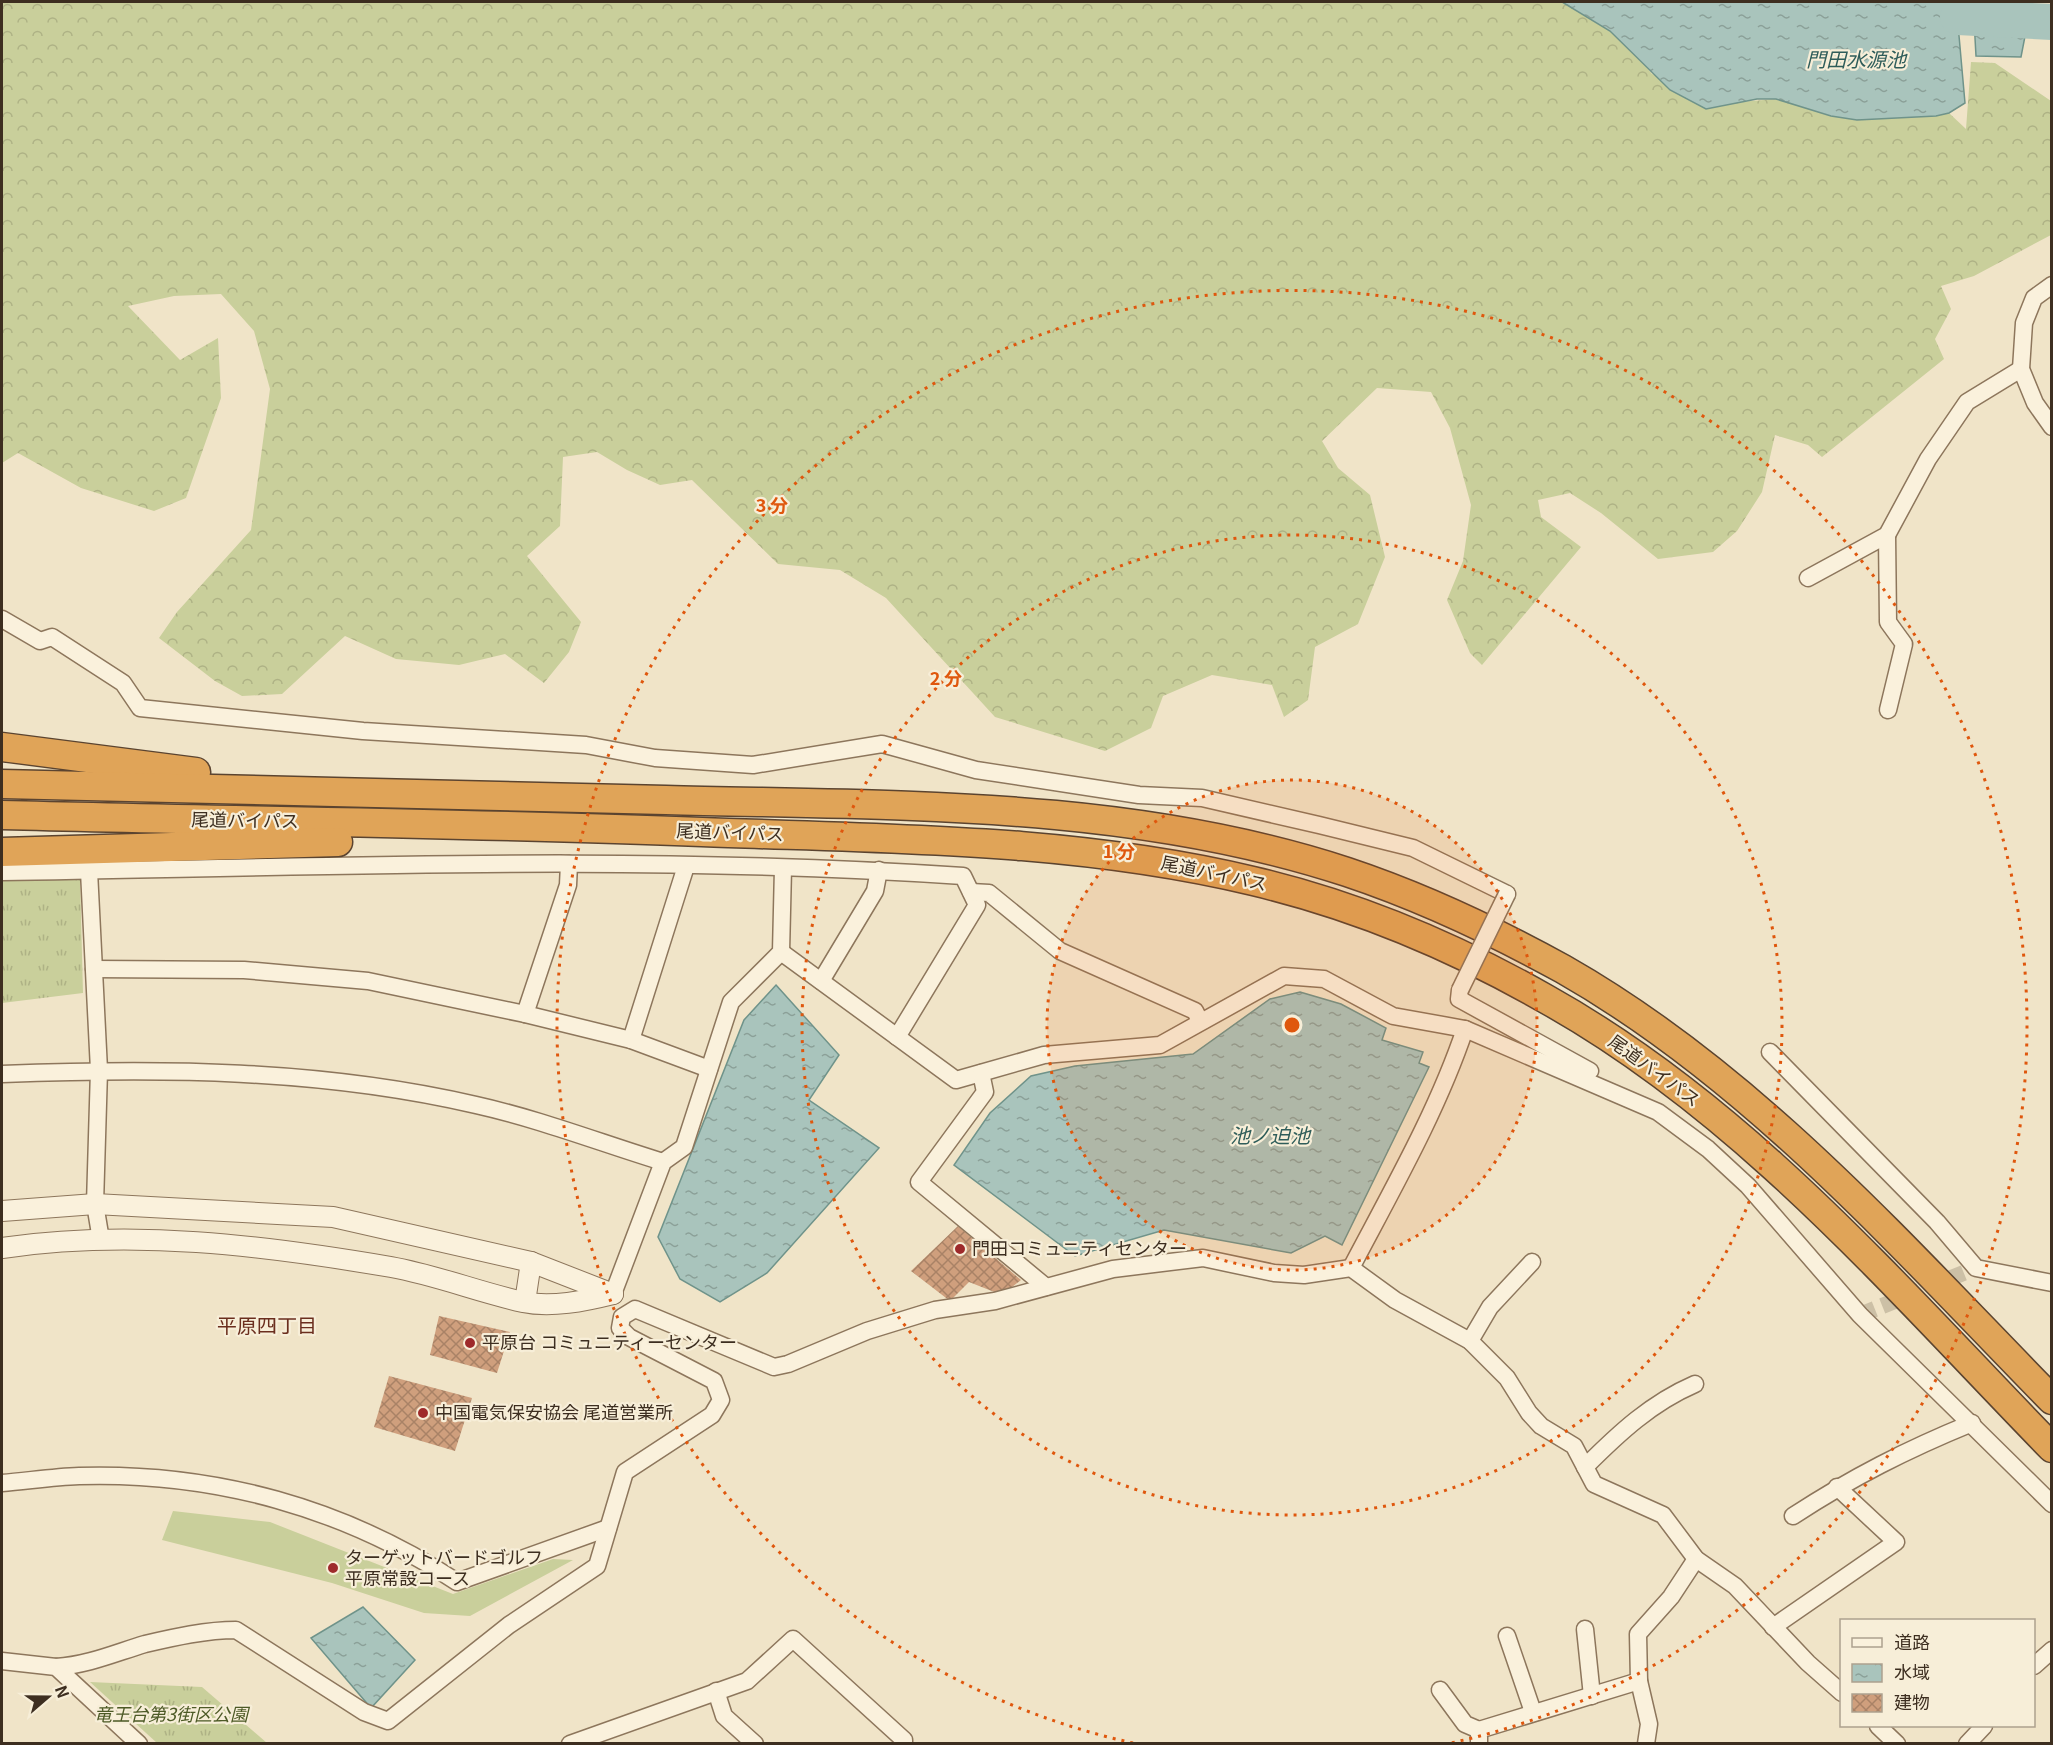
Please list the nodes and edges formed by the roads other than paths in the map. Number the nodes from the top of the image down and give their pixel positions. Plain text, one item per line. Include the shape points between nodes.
1 (2052, 285) edge
2 (2021, 369) junction
3 (2052, 427) edge
4 (1887, 535) junction
5 (1808, 578) dead end
6 (2, 619) edge
7 (1888, 710) dead end
8 (2, 747) edge
9 (2, 784) edge
10 (378, 793) junction
11 (2, 815) edge
12 (634, 829) junction
13 (2, 852) edge
14 (569, 864) junction
15 (686, 866) junction
16 (783, 868) junction
17 (89, 870) junction
18 (879, 870) junction
19 (2, 872) edge
20 (971, 892) junction
21 (781, 952) junction
22 (94, 969) junction
23 (821, 981) junction
24 (525, 1014) junction
25 (1200, 1021) junction
26 (1465, 1029) junction
27 (897, 1037) junction
28 (631, 1040) junction
29 (1770, 1052) dead end
30 (709, 1069) junction
31 (99, 1070) junction
32 (981, 1073) junction
33 (2, 1074) edge
34 (1603, 1086) junction
35 (663, 1162) junction
36 (95, 1204) junction
37 (2, 1211) edge
38 (102, 1240) junction
39 (2, 1248) edge
40 (531, 1262) junction
41 (1532, 1262) dead end
42 (1351, 1268) junction
43 (2052, 1283) edge
44 (1046, 1287) junction
45 (613, 1294) junction
46 (525, 1302) junction
47 (1470, 1341) junction
48 (1695, 1384) dead end
49 (2052, 1400) edge
50 (1972, 1423) junction
51 (2052, 1448) edge
52 (1585, 1467) junction
53 (2, 1483) edge
54 (1837, 1487) junction
55 (2052, 1504) edge
56 (1793, 1516) dead end
57 (608, 1528) junction
58 (1696, 1559) junction
59 (1773, 1627) junction
60 (1585, 1629) dead end
61 (1507, 1636) dead end
62 (2052, 1650) edge
63 (2, 1661) edge
64 (2035, 1665) edge
65 (56, 1667) junction
66 (1639, 1681) junction
67 (1440, 1690) dead end
68 (716, 1691) junction
69 (1840, 1691) edge
70 (1592, 1695) junction
71 (1533, 1712) junction
72 (1880, 1727) edge
73 (1982, 1727) edge
74 (1479, 1736) edge
75 (604, 1738) edge
76 (139, 1743) edge
77 (570, 1743) edge
78 (755, 1743) edge
79 (904, 1743) edge
80 (1646, 1743) edge
81 (1897, 1743) edge
82 (1967, 1743) edge

1 - 2 street via 2034,298 2024,323
2 - 3 street via 2035,403
2 - 4 street via 1967,402 1928,459
4 - 5 street
4 - 7 street via 1888,622 1904,644
6 - 34 street, bridge via 40,641 51,637 123,683 141,708 363,731 586,746 655,758 753,765 882,744 976,771 1139,795 1202,798 1413,848 1507,894 1459,999 1601,1076
8 - 10 highway
9 - 10 highway, 尾道バイパス
10 - 49 highway, 尾道バイパス via 908,805 1085,818 1175,830 1347,872 1501,936 1558,967 1699,1062 1769,1118 1848,1190
11 - 12 highway, 尾道バイパス
12 - 13 highway
12 - 51 highway, 尾道バイパス via 907,840 1082,852 1170,863 1313,897 1406,931 1550,1000 1677,1085 1747,1142 1824,1214
14 - 15 street
14 - 17 street
14 - 24 street via 568,885
15 - 16 street
15 - 28 street
16 - 18 street
16 - 21 street
17 - 19 street
17 - 22 street
18 - 20 street via 963,876
18 - 23 street via 875,891
20 - 25 street via 989,893 1060,951 1195,1011
20 - 27 street via 976,904
21 - 23 street
21 - 30 street via 732,1002
22 - 24 street via 244,970 368,981
22 - 31 street
23 - 27 street
24 - 28 street
25 - 26 street via 1284,976 1324,979 1393,1016
25 - 32 street via 1160,1045 1044,1055
26 - 34 street
26 - 42 street via 1430,1113
27 - 32 street via 956,1080
28 - 30 street
29 - 43 street via 1937,1222 1976,1268
30 - 35 street via 684,1147
31 - 33 street
31 - 35 street via 356,1082 477,1105
31 - 36 street
32 - 44 street via 985,1092 919,1182
34 - 50 street via 1658,1112 1708,1149 1748,1186 1860,1315
35 - 45 street
36 - 37 street
36 - 38 street
36 - 40 street via 333,1217
38 - 39 street
38 - 46 street via 159,1239 280,1248 425,1273
40 - 45 street
40 - 46 street
41 - 47 street via 1490,1306
42 - 44 street via 1304,1275 1203,1258 1113,1269
42 - 47 street via 1395,1300
44 - 57 street via 995,1301 934,1310 867,1330 774,1367 635,1309 622,1317 620,1328 628,1337 714,1381 720,1400 712,1415 625,1472
45 - 46 street via 589,1301
47 - 52 street via 1507,1378 1541,1426 1574,1446
48 - 52 street via 1673,1393 1632,1421
50 - 54 street via 1903,1451
50 - 55 street
52 - 58 street via 1594,1484 1663,1515
53 - 57 street via 143,1478 219,1487 294,1503 348,1522 416,1555 457,1582
54 - 56 street
54 - 59 street via 1896,1542
57 - 65 street via 597,1566 509,1625 388,1721 364,1712 236,1630 214,1630 145,1644 81,1666
58 - 59 street via 1735,1586
58 - 66 street via 1671,1597 1638,1634
59 - 69 street
60 - 70 street
61 - 71 street
62 - 64 street
63 - 65 street
65 - 76 street
66 - 70 street
66 - 80 street via 1649,1724
67 - 74 street
68 - 75 street
68 - 78 street via 724,1716
68 - 79 street via 747,1681 793,1639
70 - 71 street
71 - 74 street
72 - 81 street
73 - 82 street
75 - 77 street

